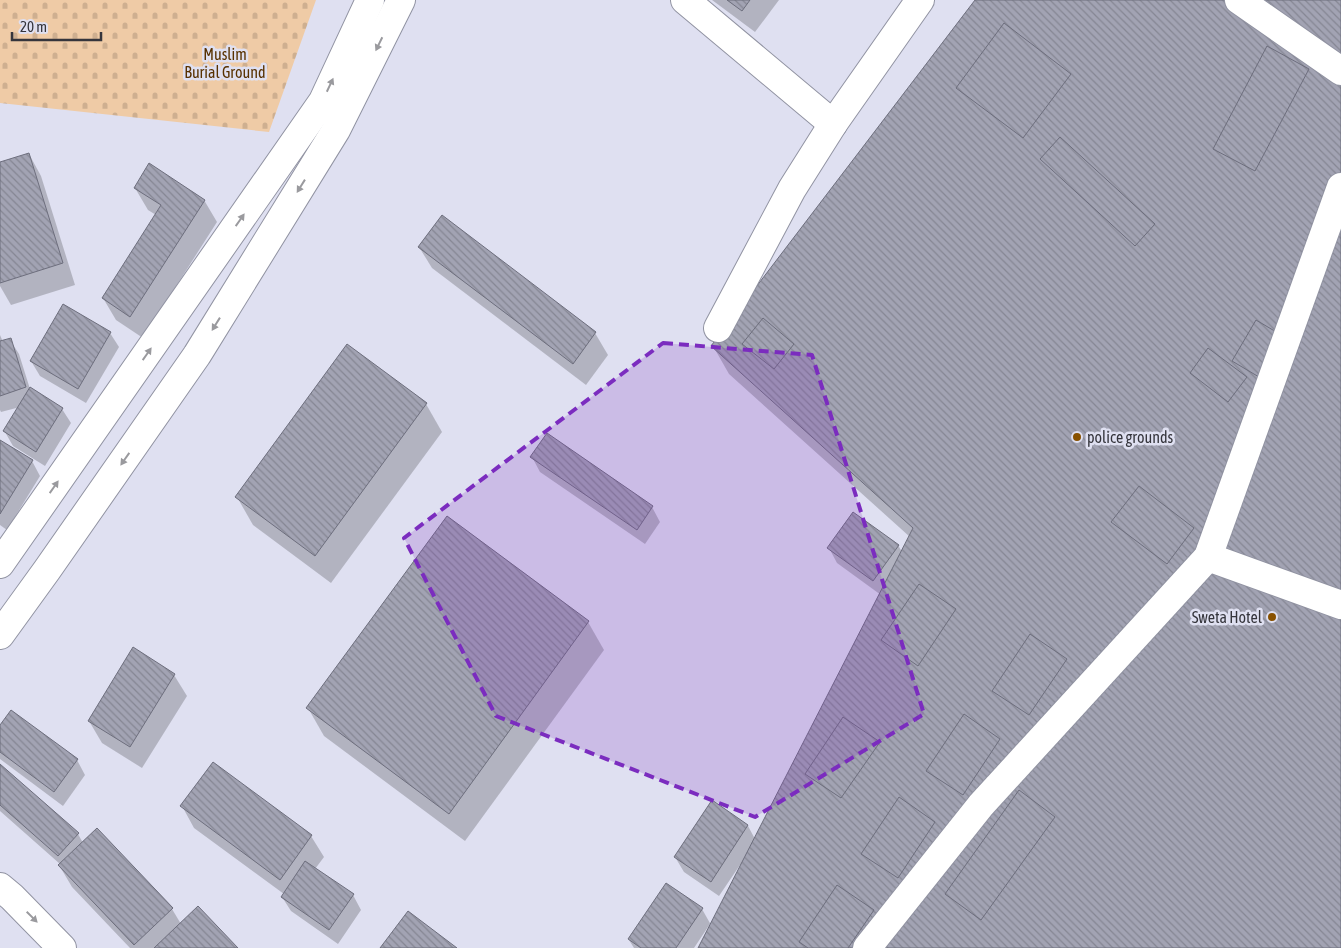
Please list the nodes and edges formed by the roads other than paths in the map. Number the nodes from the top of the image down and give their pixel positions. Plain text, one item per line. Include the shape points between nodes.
1 (370, 0) edge
2 (401, 0) edge
3 (685, 0) edge
4 (920, 0) edge
5 (1238, 0) edge
6 (1341, 71) edge
7 (833, 124) junction
8 (1341, 187) edge
9 (718, 328) dead end
10 (1208, 557) junction
11 (0, 564) edge
12 (1341, 604) edge
13 (0, 635) edge
14 (0, 887) edge
15 (62, 948) edge
16 (867, 948) edge

11 -> 1 street via 323,101
2 -> 13 street via 336,130 197,355
3 - 7 street
4 - 7 street
5 - 6 street
7 - 9 street via 792,189
8 - 10 street
10 - 12 street
10 - 16 street via 981,805
14 -> 15 street

